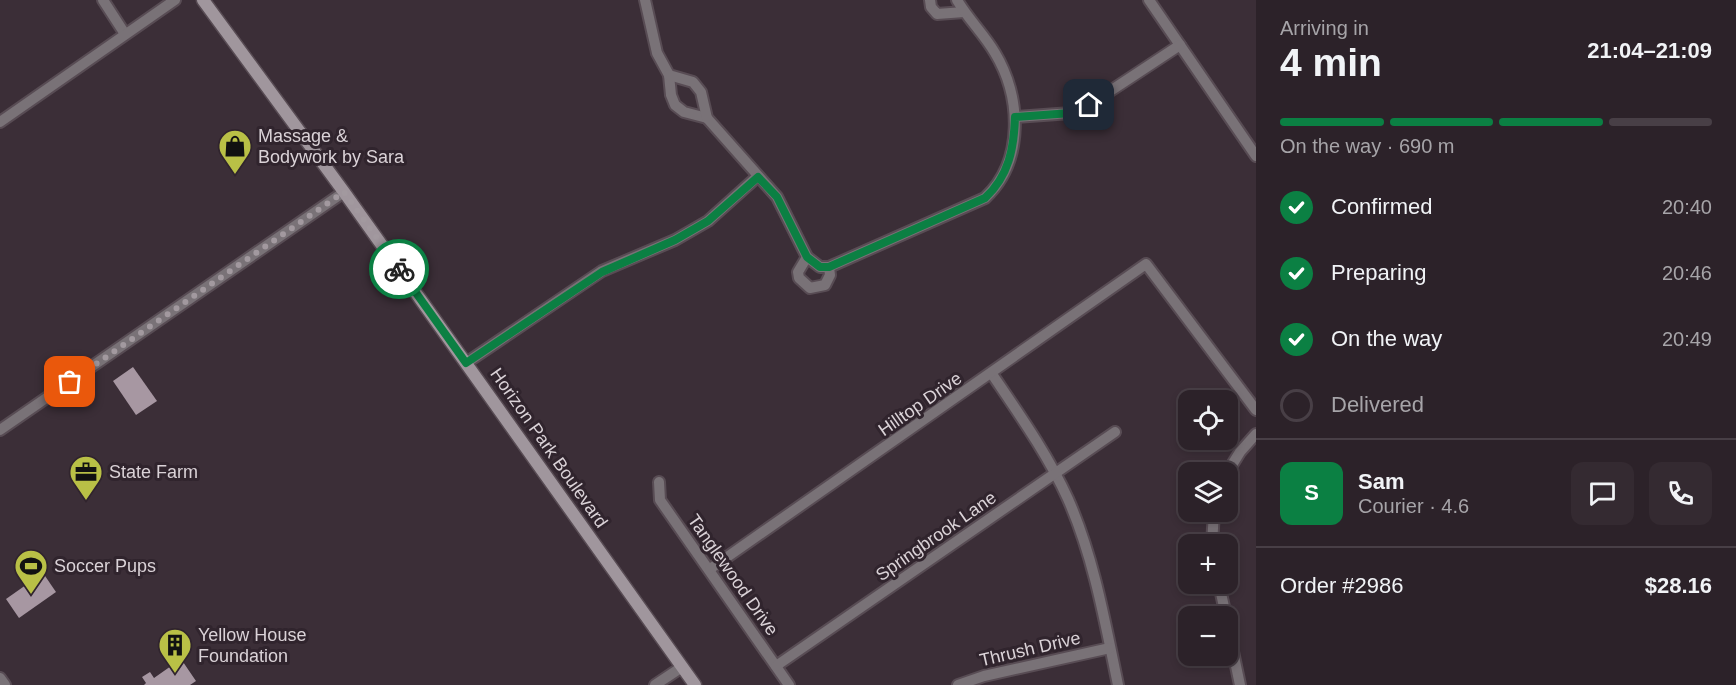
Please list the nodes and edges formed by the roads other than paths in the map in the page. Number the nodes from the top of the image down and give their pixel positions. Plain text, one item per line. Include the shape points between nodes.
1 (103, 0) edge
2 (175, 0) edge
3 (203, 0) edge
4 (645, 0) edge
5 (930, 0) edge
6 (957, 0) edge
7 (1149, 0) edge
8 (964, 12) junction
9 (125, 34) junction
10 (1180, 45) junction
11 (669, 75) junction
12 (1015, 117) junction
13 (707, 118) junction
14 (0, 122) edge
15 (1256, 156) edge
16 (758, 177) junction
17 (344, 192) junction
18 (807, 257) junction
19 (829, 267) junction
20 (466, 363) junction
21 (992, 374) junction
22 (1256, 410) edge
23 (0, 430) edge
24 (1115, 432) dead end
25 (1256, 434) edge
26 (1234, 462) edge
27 (1055, 474) junction
28 (659, 482) dead end
29 (710, 569) junction
30 (1110, 648) junction
31 (776, 666) junction
32 (1236, 666) edge
33 (682, 667) junction
34 (0, 678) edge
35 (5, 685) edge
36 (655, 685) edge
37 (695, 685) edge
38 (789, 685) edge
39 (958, 685) edge
40 (1118, 685) edge
41 (1240, 685) edge

1 - 9 street
2 - 9 street
3 - 17 street, Horizon Park Boulevard
4 - 11 street via 657,53
5 - 8 street via 937,14
6 - 8 street
7 - 10 street
8 - 12 street via 995,52 1008,80
9 - 14 street
10 - 12 street via 1106,96 1071,113
10 - 15 street
11 - 13 street via 693,82 701,92
11 - 13 street via 675,105 684,112
12 - 19 street via 1015,136 1005,172 985,198
13 - 16 street
16 - 18 street via 777,197
16 - 20 street via 708,221 602,272
17 - 20 street, Horizon Park Boulevard
17 - 23 street
18 - 19 street via 820,267
18 - 19 street via 798,272 810,288 825,285
20 - 33 street, Horizon Park Boulevard
21 - 22 street, Hilltop Drive via 1146,264
21 - 27 street
21 - 29 street, Hilltop Drive
24 - 27 street, Springbrook Lane
25 - 26 street
27 - 30 street via 1085,546
27 - 31 street, Springbrook Lane
28 - 29 street, Tanglewood Drive via 660,500
29 - 31 street, Tanglewood Drive
30 - 39 street, Thrush Drive via 984,675
30 - 40 street
31 - 38 street, Tanglewood Drive
32 - 41 street
33 - 36 street
33 - 37 street, Horizon Park Boulevard
34 - 35 street

